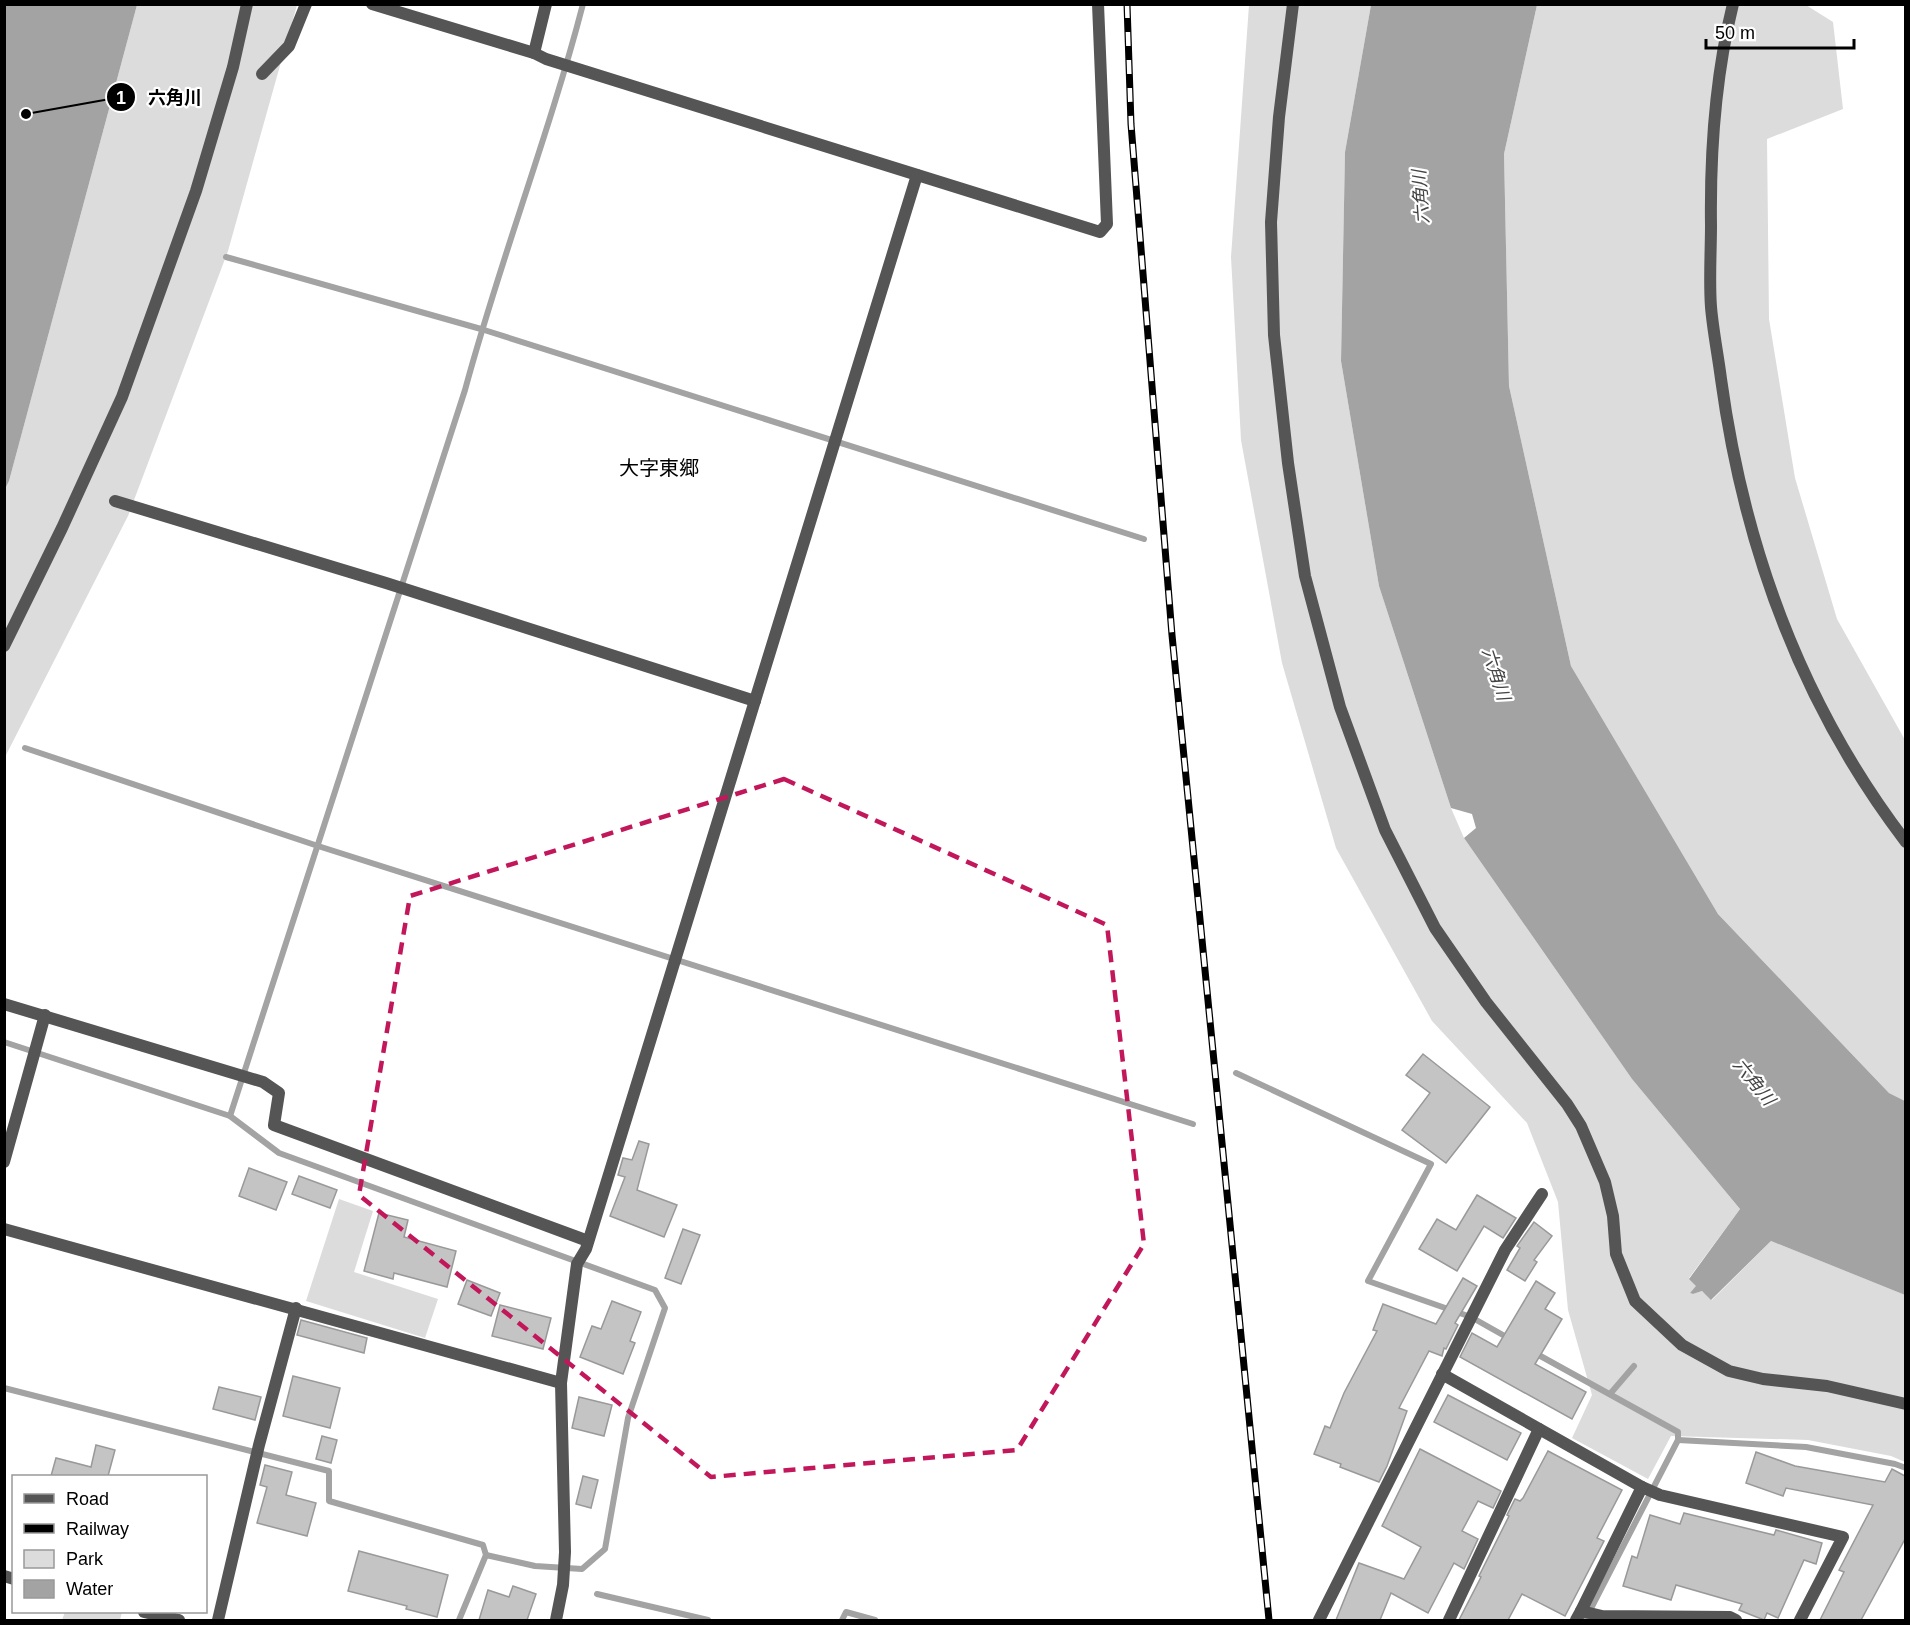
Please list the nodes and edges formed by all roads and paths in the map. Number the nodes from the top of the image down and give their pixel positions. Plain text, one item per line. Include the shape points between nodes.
1 (247, 4) edge
2 (306, 4) edge
3 (372, 4) edge
4 (546, 4) edge
5 (1098, 4) edge
6 (1293, 4) edge
7 (1733, 4) edge
8 (534, 53) junction
9 (262, 74) dead end
10 (917, 175) junction
11 (115, 501) dead end
12 (4, 646) edge
13 (755, 701) junction
14 (1905, 842) edge
15 (4, 1004) edge
16 (45, 1015) junction
17 (4, 1162) edge
18 (1542, 1194) dead end
19 (4, 1229) edge
20 (587, 1245) junction
21 (296, 1308) junction
22 (1442, 1374) junction
23 (561, 1383) junction
24 (1905, 1404) edge
25 (1539, 1429) junction
26 (1645, 1489) junction
27 (152, 1613) edge
28 (1581, 1614) edge
29 (179, 1620) edge
30 (218, 1620) edge
31 (556, 1620) edge
32 (1319, 1620) edge
33 (1449, 1620) edge
34 (1736, 1620) edge
35 (1800, 1620) edge

1 - 12 street via 233,67 196,191 122,397
2 - 9 street via 289,46
3 - 8 street
4 - 8 street
5 - 10 street via 1107,224 1100,232
6 - 24 street via 1271,222 1276,358 1305,576 1340,707 1385,830 1435,928 1581,1126 1605,1182 1616,1254 1635,1301 1682,1345 1729,1371 1827,1386
7 - 14 street via 1718,83 1710,163 1711,308 1740,489 1763,569 1792,648 1833,730
8 - 10 street
10 - 13 street
11 - 13 street
13 - 20 street
15 - 16 street
16 - 17 street
16 - 20 street via 263,1082 279,1093 274,1125
18 - 22 street via 1505,1250
19 - 21 street
20 - 23 street via 578,1264
21 - 23 street
21 - 30 street
22 - 25 street
22 - 32 street
23 - 31 street via 565,1552
25 - 26 street
25 - 33 street
26 - 28 street
26 - 35 street via 1843,1537
27 - 29 street
28 - 34 street

